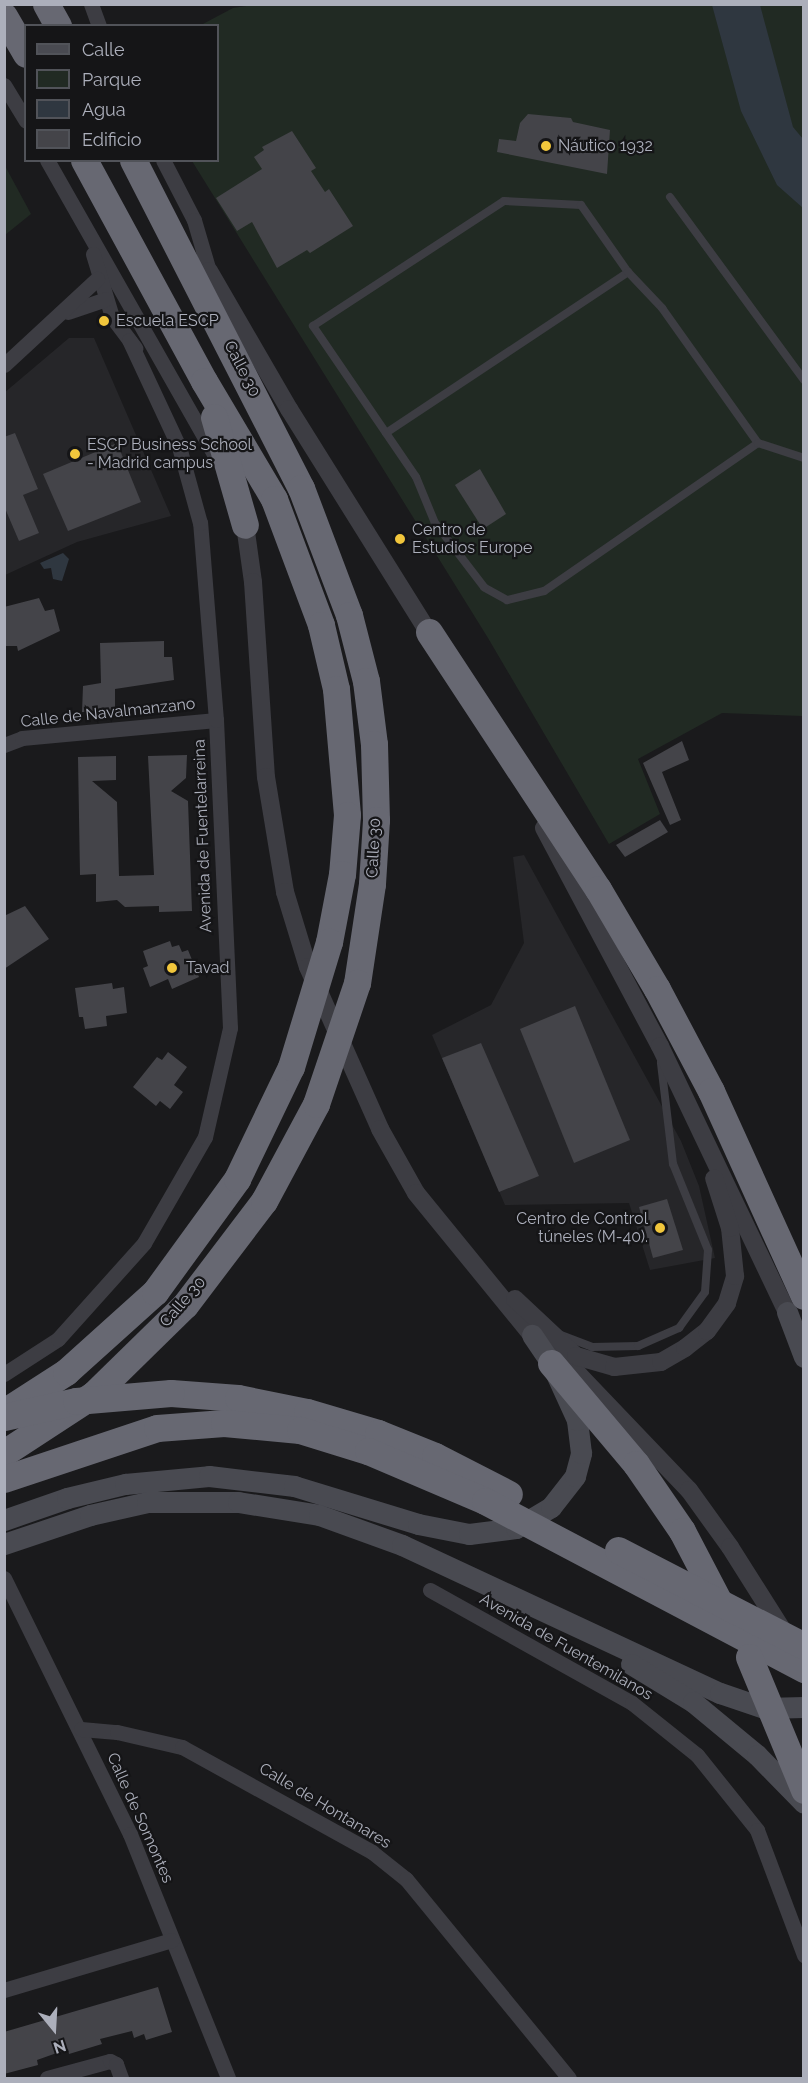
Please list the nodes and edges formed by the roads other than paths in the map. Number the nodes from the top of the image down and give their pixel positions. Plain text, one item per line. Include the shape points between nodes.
1 (46, 4) edge
2 (91, 4) edge
3 (4, 16) edge
4 (57, 24) edge
5 (98, 24) edge
6 (24, 51) edge
7 (4, 85) edge
8 (24, 118) edge
9 (48, 162) edge
10 (85, 162) edge
11 (134, 162) edge
12 (164, 162) edge
13 (670, 197) dead end
14 (166, 220) junction
15 (90, 242) junction
16 (209, 271) junction
17 (628, 272) junction
18 (98, 279) junction
19 (105, 299) junction
20 (65, 313) junction
21 (129, 340) junction
22 (4, 365) edge
23 (804, 380) edge
24 (204, 381) junction
25 (199, 427) junction
26 (387, 433) junction
27 (758, 443) junction
28 (804, 458) edge
29 (245, 525) junction
30 (429, 632) junction
31 (216, 720) junction
32 (4, 745) edge
33 (660, 1046) junction
34 (695, 1117) junction
35 (795, 1304) edge
36 (541, 1333) junction
37 (804, 1350) edge
38 (804, 1357) edge
39 (551, 1363) junction
40 (4, 1374) edge
41 (4, 1412) edge
42 (4, 1417) edge
43 (373, 1442) junction
44 (4, 1453) edge
45 (4, 1479) edge
46 (4, 1520) edge
47 (4, 1544) edge
48 (4, 1578) edge
49 (430, 1590) dead end
50 (513, 1598) junction
51 (804, 1646) edge
52 (804, 1668) edge
53 (804, 1676) edge
54 (804, 1707) edge
55 (81, 1729) junction
56 (804, 1790) edge
57 (804, 1803) edge
58 (172, 1940) junction
59 (804, 1955) edge
60 (4, 1990) edge
61 (47, 2079) edge
62 (121, 2079) edge
63 (228, 2079) edge
64 (569, 2079) edge

1 - 4 highway
2 - 5 street
3 - 6 highway
7 - 8 street
9 - 15 street
10 - 24 highway, Calle 30
11 - 14 highway, Calle 30
12 - 16 street via 194,220
13 - 23 lane
14 - 16 highway
14 - 44 highway, Calle 30, bridge via 301,488 349,615 366,681 374,744 376,820 372,884 357,983 316,1104 264,1201 185,1305 94,1394
15 - 18 street, Avenida de Fuentelarreina
15 - 25 street
16 - 30 street via 289,409
17 - 26 lane
17 - 26 lane via 581,205 504,201 313,326
17 - 27 lane via 662,308
18 - 19 street, Avenida de Fuentelarreina
18 - 20 street
19 - 20 street
19 - 21 street, Avenida de Fuentelarreina
20 - 22 street
21 - 25 street, Avenida de Fuentelarreina
21 - 31 street, Avenida de Fuentelarreina via 179,447 200,523
24 - 29 highway
24 - 41 highway, Calle 30, bridge via 274,499 321,625 336,689 347,815 342,874 329,942 291,1066 237,1179 155,1292 66,1372
25 - 29 street
26 - 27 lane via 416,477 435,523 484,588 507,600 544,591
27 - 28 lane
29 - 36 street via 273,829 285,892 308,967 351,1069 416,1193 477,1266
30 - 33 street via 538,816
30 - 35 highway via 598,889 657,989 711,1091
31 - 32 street, Calle de Navalmanzano via 22,738
31 - 40 street, Avenida de Fuentelarreina via 230,1028 205,1137 144,1243 58,1339
33 - 34 street
33 - 36 lane via 673,1164 708,1250 705,1292 679,1328 638,1346 592,1347
34 - 35 street
34 - 36 street via 730,1228 735,1276 727,1303 707,1331 661,1362 614,1367 576,1356
35 - 37 street
35 - 38 main road
36 - 39 main road
36 - 53 street via 689,1490 760,1592
39 - 46 main road via 578,1420 581,1453 568,1487 551,1507 516,1528 469,1534 418,1524 294,1486 209,1476 125,1484 67,1498
39 - 56 highway, bridge via 636,1464 682,1531 749,1657
42 - 43 highway, bridge via 76,1401 171,1393 238,1398 307,1412
43 - 45 highway via 224,1423 157,1428
43 - 51 highway, bridge via 435,1455
43 - 52 highway, bridge
47 - 50 main road via 90,1515 138,1504 238,1502 348,1524
48 - 55 street, Calle de Somontes
49 - 59 street, Avenida de Fuentemilanos via 632,1703 697,1755 757,1830
50 - 54 main road via 742,1702 764,1708
50 - 57 main road via 693,1702 757,1755
55 - 58 street, Calle de Somontes via 130,1834
55 - 64 street, Calle de Hontanares via 117,1732 182,1747 372,1852 406,1879
58 - 60 street
58 - 63 street, Calle de Somontes
61 - 62 street via 110,2061 116,2064

